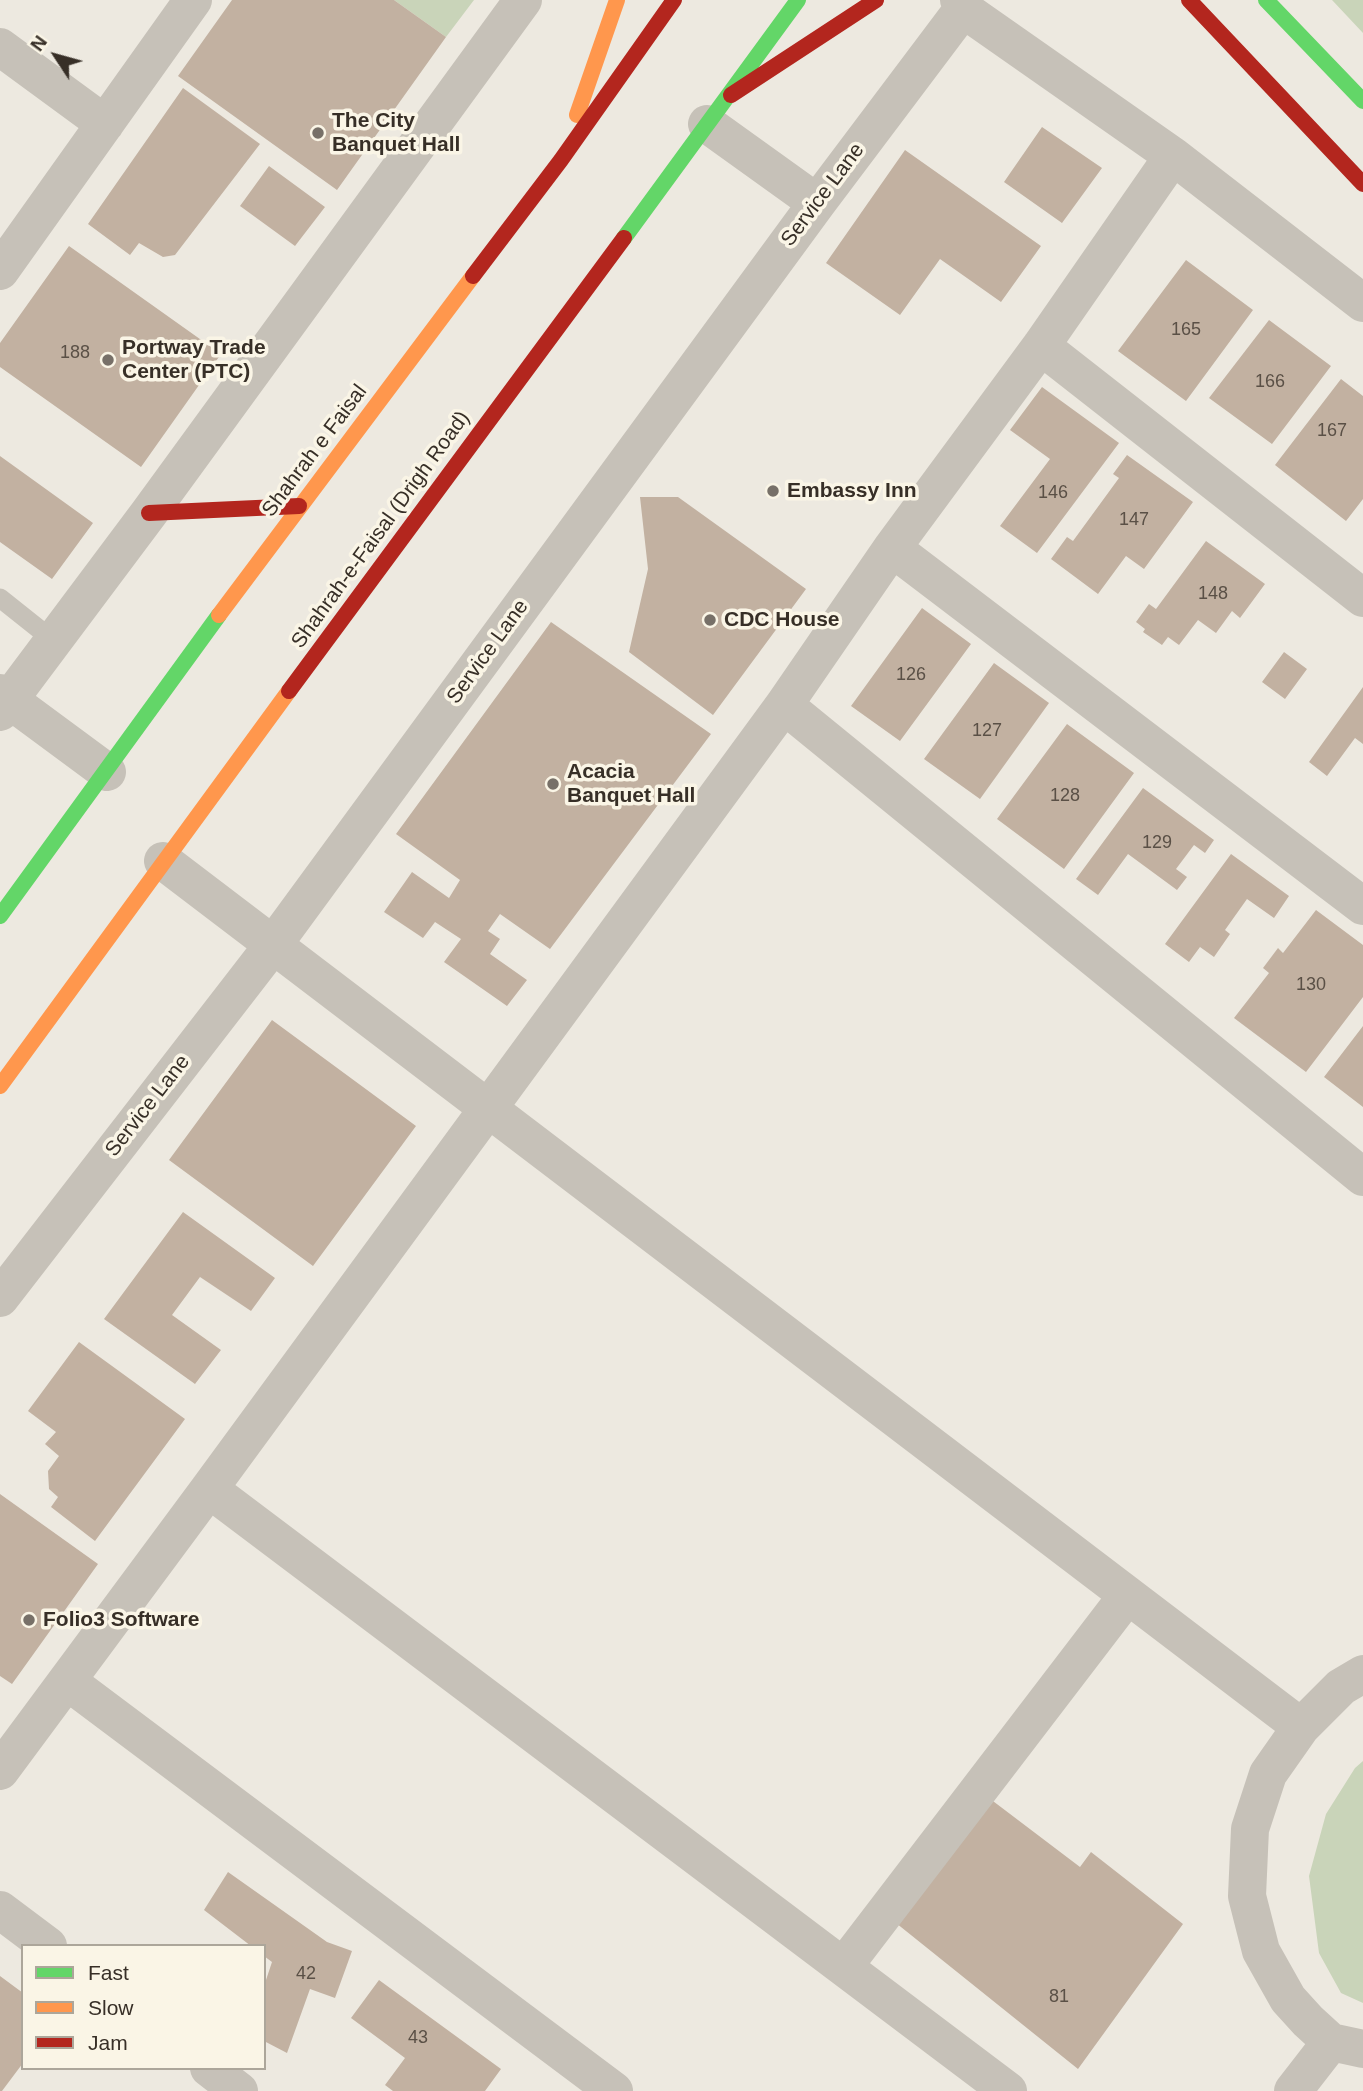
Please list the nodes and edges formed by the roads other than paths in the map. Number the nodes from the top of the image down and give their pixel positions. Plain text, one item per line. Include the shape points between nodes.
1 (193, 0) edge
2 (523, 0) edge
3 (617, 0) edge
4 (674, 0) edge
5 (798, 0) edge
6 (876, 0) edge
7 (1189, 0) edge
8 (1266, 0) edge
9 (961, 5) edge
10 (0, 47) edge
11 (1363, 101) edge
12 (717, 111) junction
13 (106, 124) junction
14 (1173, 156) junction
15 (561, 160) junction
16 (1363, 184) edge
17 (817, 204) junction
18 (0, 271) edge
19 (1363, 303) edge
20 (1041, 346) junction
21 (299, 506) junction
22 (149, 513) junction
23 (892, 548) junction
24 (1363, 598) edge
25 (2, 603) edge
26 (54, 641) junction
27 (3, 702) edge
28 (784, 705) junction
29 (107, 772) junction
30 (163, 861) junction
31 (1363, 906) edge
32 (0, 916) edge
33 (273, 945) junction
34 (0, 1086) edge
35 (487, 1109) junction
36 (1363, 1177) edge
37 (0, 1298) edge
38 (209, 1489) junction
39 (1127, 1597) junction
40 (1363, 1674) edge
41 (67, 1681) junction
42 (1301, 1727) junction
43 (0, 1771) edge
44 (0, 1910) edge
45 (45, 1944) edge
46 (844, 1966) junction
47 (1347, 2045) edge
48 (212, 2070) edge
49 (239, 2091) edge
50 (614, 2091) edge
51 (1008, 2091) edge
52 (1293, 2091) edge

1 - 13 street
2 - 22 street
3 - 15 main road
4 - 15 main road
5 - 12 main road, Shahrah-e-Faisal (Drigh Road)
6 - 12 main road
7 - 16 main road
8 - 11 main road
9 - 14 street
9 - 17 street, Service Lane
10 - 13 street
12 - 17 street
12 - 30 main road, Shahrah-e-Faisal (Drigh Road)
13 - 18 street
14 - 19 street
14 - 20 street
15 - 21 main road, Shahrah e Faisal
17 - 33 street, Service Lane
20 - 23 street
20 - 24 street
21 - 22 main road
21 - 29 main road, Shahrah e Faisal
22 - 26 street
23 - 28 street
23 - 31 street
25 - 26 lane
26 - 27 street
27 - 29 street
28 - 35 street
28 - 36 street
29 - 32 main road
30 - 33 street
30 - 34 main road, Shahrah-e-Faisal (Drigh Road)
33 - 35 street
33 - 37 street, Service Lane
35 - 38 street
35 - 39 street
38 - 41 street
38 - 46 street
39 - 42 street
39 - 46 street
40 - 42 street via 1341,1686
41 - 43 street
41 - 50 street
42 - 47 street via 1268,1774 1250,1829 1247,1896 1261,1951 1288,1999 1308,2021
44 - 45 street
46 - 51 street
47 - 52 street
48 - 49 street

